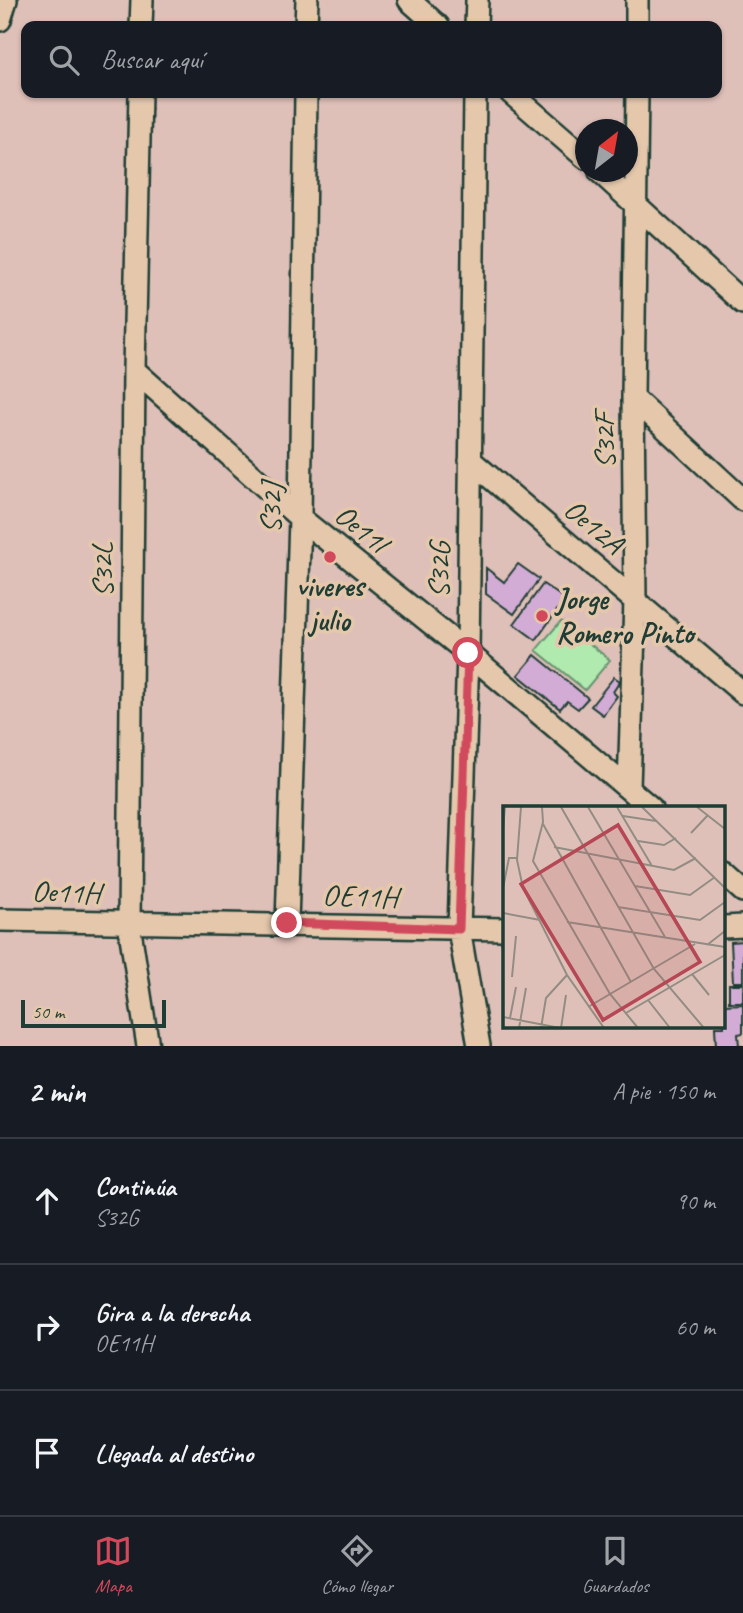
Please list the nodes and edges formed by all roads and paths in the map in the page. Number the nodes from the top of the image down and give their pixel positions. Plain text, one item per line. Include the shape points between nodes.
1 (6, 0) edge
2 (142, 0) edge
3 (307, 0) edge
4 (409, 0) edge
5 (477, 0) edge
6 (637, 0) edge
7 (0, 20) edge
8 (141, 21) edge
9 (306, 21) edge
10 (432, 21) edge
11 (476, 21) edge
12 (637, 21) edge
13 (140, 98) edge
14 (306, 98) edge
15 (475, 98) edge
16 (518, 98) edge
17 (637, 98) edge
18 (575, 148) edge
19 (611, 182) edge
20 (636, 204) junction
21 (743, 303) edge
22 (134, 370) junction
23 (633, 398) junction
24 (470, 460) junction
25 (743, 500) edge
26 (300, 518) junction
27 (635, 600) junction
28 (468, 653) junction
29 (743, 693) edge
30 (629, 788) junction
31 (649, 806) edge
32 (726, 876) edge
33 (743, 891) edge
34 (0, 920) edge
35 (287, 923) junction
36 (129, 924) junction
37 (459, 929) junction
38 (503, 929) edge
39 (148, 1046) edge
40 (479, 1046) edge

1 - 7 street
2 - 8 street
3 - 9 street
4 - 10 street
5 - 11 street
6 - 12 street
13 - 22 street, S32L
14 - 26 street, S32J
15 - 24 street, S32G
16 - 18 street
17 - 20 street, S32F
19 - 20 street
20 - 21 street
20 - 23 street, S32F
22 - 26 street, Oe11l
22 - 36 street, S32L
23 - 25 street
23 - 27 street, S32F
24 - 27 street, Oe12A
24 - 28 street, S32G
26 - 28 street, Oe11l
26 - 35 street, S32J
27 - 29 street, Oe12A
27 - 30 street, S32F
28 - 30 street, Oe11l
28 - 37 street, S32G
30 - 31 street, Oe11l
32 - 33 street
34 - 36 street, Oe11H
35 - 36 street, OE11H
35 - 37 street, OE11H
36 - 39 street, S32L
37 - 38 street, OE11H
37 - 40 street, S32G

